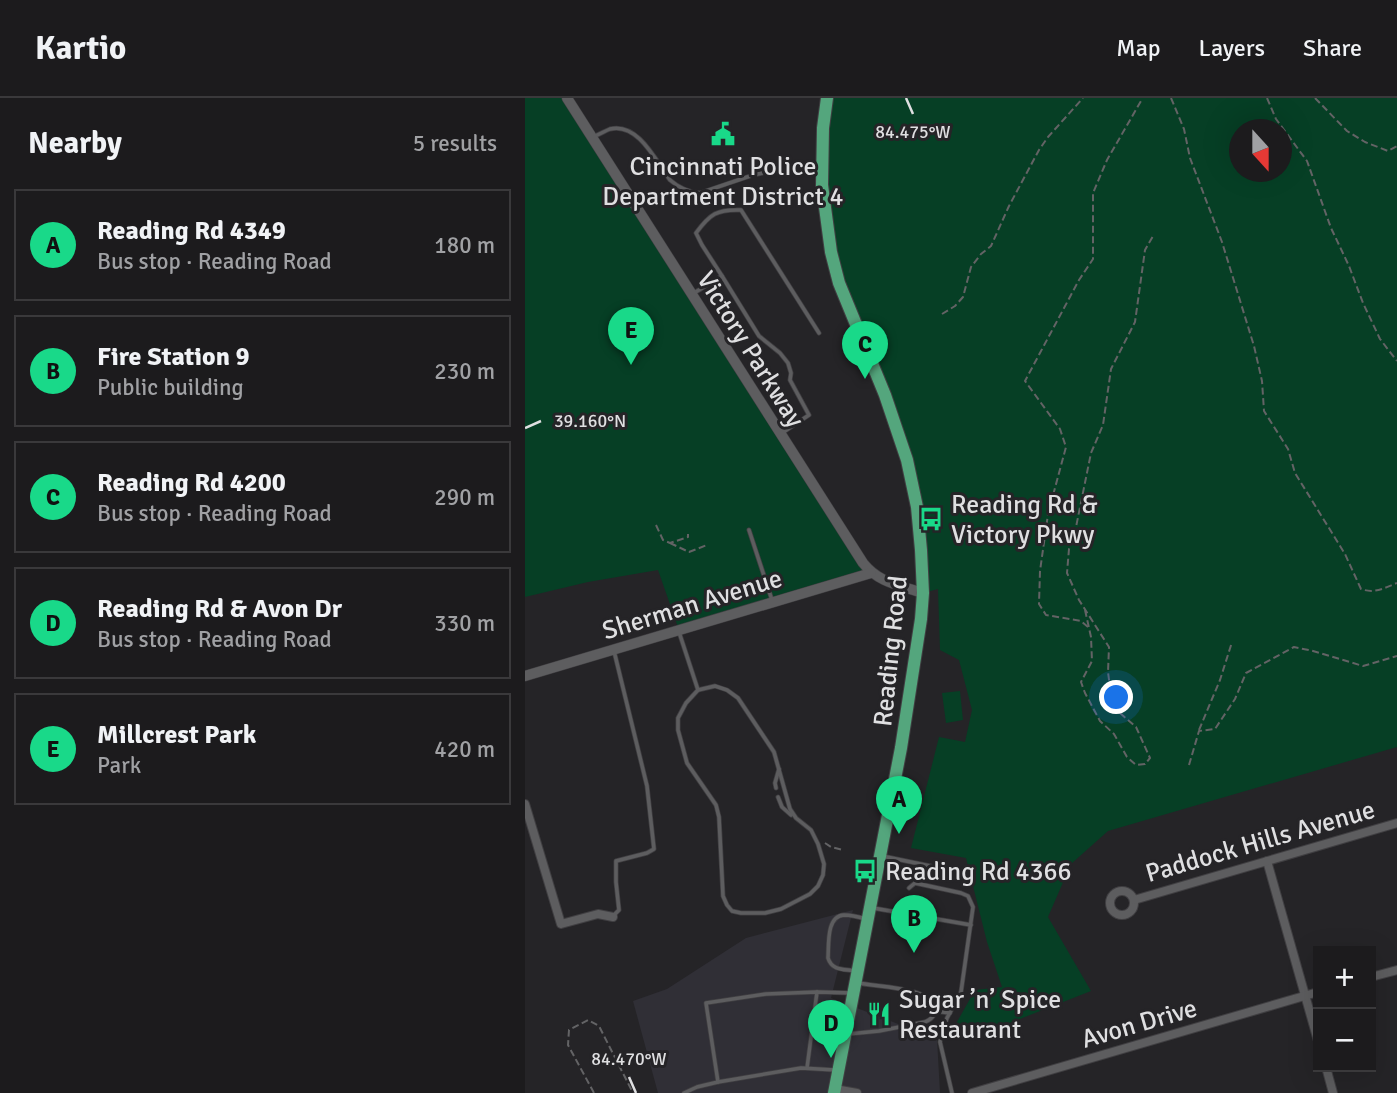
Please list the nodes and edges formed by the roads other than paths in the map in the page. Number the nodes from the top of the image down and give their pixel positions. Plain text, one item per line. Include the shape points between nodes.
1 (567, 98) edge
2 (827, 98) edge
3 (592, 137) junction
4 (822, 169) junction
5 (722, 276) junction
6 (692, 295) junction
7 (819, 333) dead end
8 (781, 435) junction
9 (749, 530) dead end
10 (871, 573) junction
11 (923, 593) junction
12 (773, 602) junction
13 (679, 630) junction
14 (614, 649) junction
15 (525, 676) edge
16 (698, 690) junction
17 (779, 767) junction
18 (776, 788) dead end
19 (778, 797) dead end
20 (525, 804) edge
21 (796, 818) junction
22 (1397, 823) edge
23 (880, 856) junction
24 (1267, 861) junction
25 (959, 872) dead end
26 (909, 888) dead end
27 (1134, 900) dead end
28 (869, 913) junction
29 (613, 917) joint
30 (971, 925) junction
31 (1397, 970) edge
32 (1376, 976) edge
33 (856, 982) junction
34 (817, 992) junction
35 (1313, 994) edge
36 (1305, 996) junction
37 (935, 1011) junction
38 (950, 1013) junction
39 (1313, 1024) edge
40 (846, 1034) junction
41 (807, 1068) junction
42 (839, 1070) junction
43 (1327, 1072) edge
44 (718, 1082) junction
45 (1000, 1089) edge
46 (835, 1091) edge
47 (684, 1093) edge
48 (857, 1093) edge
49 (952, 1093) edge
50 (972, 1093) edge
51 (1333, 1093) edge

1 - 3 street, Victory Parkway
2 - 4 main road, Reading Road
3 - 4 lane via 620,128 638,135 670,180 691,192 776,170
3 - 6 street, Victory Parkway
4 - 11 main road, Reading Road via 826,222 839,283 907,460 917,507
5 - 6 lane
5 - 7 lane via 696,233 712,214 741,210
5 - 8 lane via 758,336 788,363 790,380 809,415
6 - 8 street, Victory Parkway
8 - 10 street, Victory Parkway
9 - 12 lane
10 - 11 street
10 - 12 street, Sherman Avenue
11 - 23 main road, Reading Road via 907,717
12 - 13 street, Sherman Avenue
13 - 14 street, Sherman Avenue
13 - 16 lane
14 - 15 street, Sherman Avenue
14 - 29 lane via 647,786 654,849 616,861 619,910
16 - 17 lane via 715,686 738,698
16 - 21 lane via 685,703 678,730 687,763 716,805 723,896 733,911 781,909 817,886 824,864 818,844 811,830
17 - 18 lane
17 - 21 lane
19 - 21 lane
20 - 29 street via 561,924 598,914
22 - 24 street, Paddock Hills Avenue
23 - 25 lane
23 - 28 main road, Reading Road
24 - 27 street, Paddock Hills Avenue
24 - 36 street
26 - 30 lane via 915,883 968,896 973,907
28 - 30 lane
28 - 33 main road, Reading Road
28 - 33 lane via 843,915 831,922 829,964
30 - 38 lane via 961,992
31 - 32 street
33 - 34 lane
33 - 37 lane via 927,996
33 - 40 main road, Reading Road
34 - 41 lane
34 - 44 lane via 706,1003
35 - 36 street, Avon Drive
36 - 39 street
36 - 45 street, Avon Drive
37 - 38 lane
37 - 40 lane via 925,1023
38 - 49 lane via 940,1042
40 - 42 main road, Reading Road
41 - 42 lane
41 - 44 lane
42 - 46 main road, Reading Road
43 - 51 street
44 - 47 lane
45 - 50 street, Avon Drive
46 - 48 street

